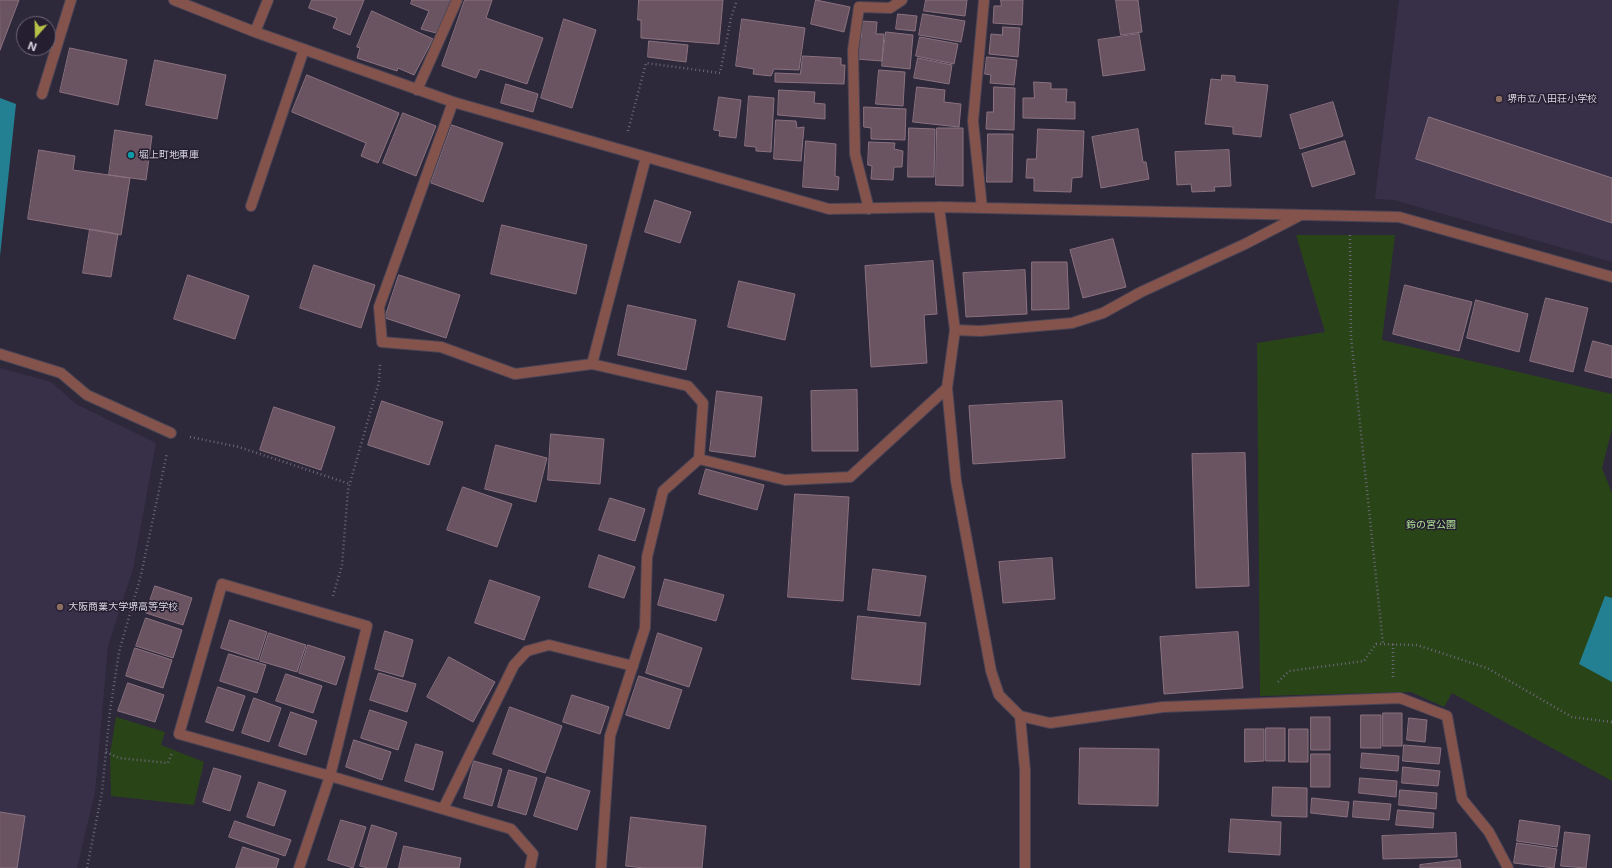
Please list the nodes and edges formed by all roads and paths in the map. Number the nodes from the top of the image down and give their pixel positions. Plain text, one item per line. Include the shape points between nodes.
1 (71, 0) edge
2 (174, 0) edge
3 (268, 0) edge
4 (457, 0) edge
5 (737, 0) edge
6 (902, 0) edge
7 (984, 0) edge
8 (255, 32) junction
9 (304, 49) junction
10 (417, 90) junction
11 (42, 94) dead end
12 (453, 102) junction
13 (622, 150) junction
14 (646, 157) junction
15 (251, 206) dead end
16 (939, 207) junction
17 (982, 208) junction
18 (869, 209) junction
19 (1301, 216) junction
20 (1352, 217) junction
21 (1612, 277) edge
22 (955, 330) junction
23 (382, 342) junction
24 (0, 354) edge
25 (592, 364) junction
26 (947, 388) junction
27 (171, 434) junction
28 (699, 459) junction
29 (350, 484) junction
30 (327, 615) junction
31 (1383, 644) junction
32 (1393, 644) junction
33 (632, 666) junction
34 (1393, 684) dead end
35 (1274, 702) junction
36 (1020, 716) junction
37 (1612, 722) edge
38 (106, 752) junction
39 (168, 763) dead end
40 (330, 776) junction
41 (443, 809) junction
42 (87, 868) edge
43 (299, 868) edge
44 (530, 868) edge
45 (601, 868) edge
46 (1025, 868) edge
47 (1508, 868) edge

1 - 11 street
2 - 8 street
3 - 8 street
4 - 10 street
5 - 13 path via 720,73 646,63
6 - 18 street via 890,8 859,7 853,50 855,154
7 - 17 street via 973,121
8 - 9 street
9 - 10 street
9 - 15 street
10 - 12 street
12 - 13 street
12 - 23 street via 378,307
13 - 14 street
14 - 18 street via 829,209
14 - 25 street
16 - 17 street
16 - 18 street
16 - 22 street
17 - 19 street
19 - 20 street
19 - 22 street via 1095,316 1072,323 980,331
20 - 21 street via 1399,217
20 - 31 path via 1351,337
22 - 26 street
23 - 25 street via 441,347 515,374
23 - 29 path via 379,382
24 - 27 street via 61,373 87,395
25 - 28 street via 688,386 703,403
26 - 28 street via 850,477 786,480
26 - 36 street via 956,481 990,671 999,695
27 - 29 path via 239,447
27 - 38 path via 141,575 119,652
28 - 33 street via 663,491 647,557 645,628
29 - 30 path via 342,565
30 - 40 street via 367,626
30 - 40 street via 222,584 179,734
31 - 32 path
31 - 35 path via 1376,644 1364,661 1289,671 1274,686
32 - 34 path
32 - 37 path via 1417,645 1487,668 1572,717
33 - 41 street via 549,645 527,651 514,666
33 - 45 street via 610,736
35 - 36 street via 1163,707 1050,723
35 - 47 street via 1400,698 1447,716 1462,799 1489,832
36 - 46 street via 1025,770
38 - 39 path via 119,758
38 - 42 path via 102,792
40 - 41 street
40 - 43 street
41 - 44 street via 511,829 533,854

